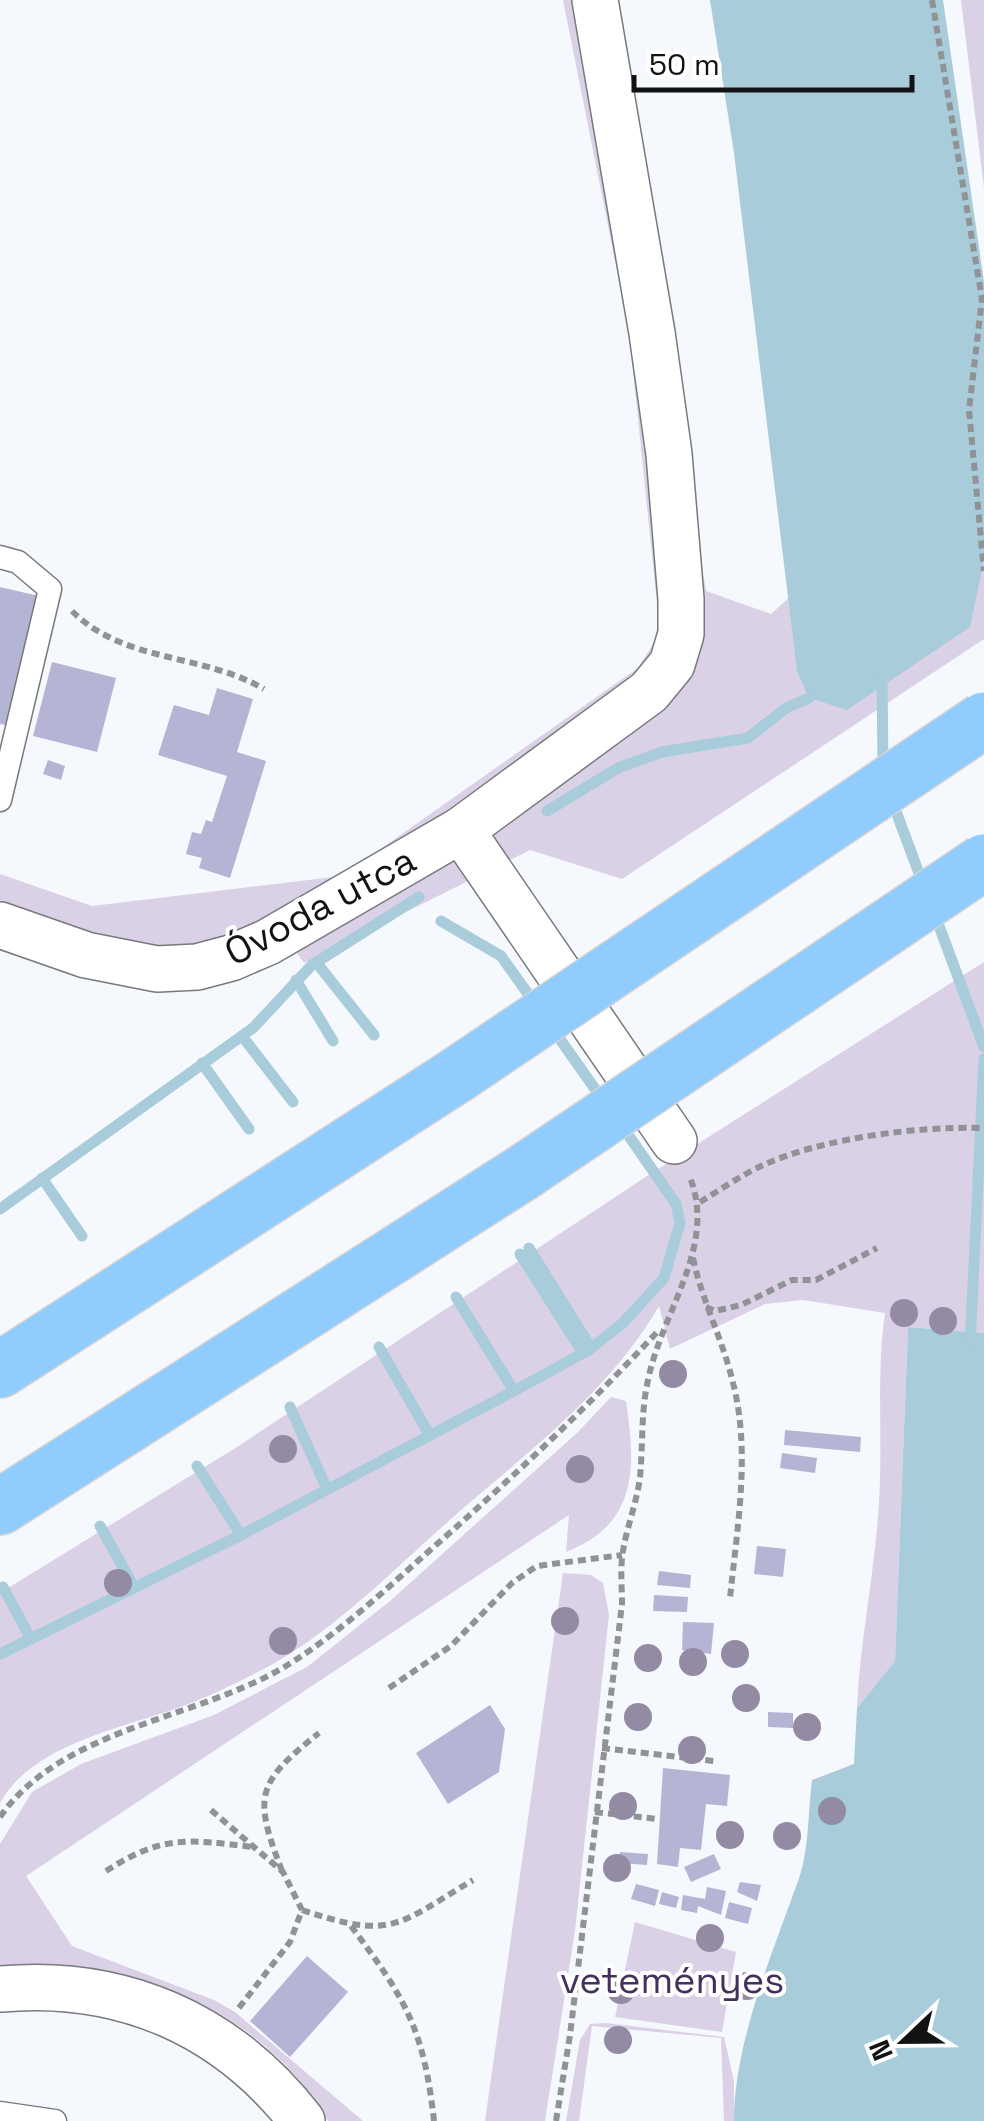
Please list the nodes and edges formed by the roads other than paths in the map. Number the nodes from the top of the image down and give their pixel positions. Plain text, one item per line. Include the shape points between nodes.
1 (595, 0) edge
2 (0, 556) edge
3 (984, 720) edge
4 (0, 800) edge
5 (461, 830) junction
6 (984, 862) edge
7 (0, 926) edge
8 (674, 1141) road end
9 (0, 1370) edge
10 (0, 1507) edge
11 (0, 1990) edge
12 (0, 2114) edge
13 (55, 2121) edge
14 (302, 2121) edge

1 - 5 street, Óvoda utca via 669,454 682,634 672,664 650,692
2 - 4 lane via 50,589
3 - 9 highway, bridge via 457,1075
5 - 7 street, Óvoda utca via 268,942 196,966 156,969 86,955
5 - 8 street
6 - 10 highway, bridge via 524,1172
11 - 14 street via 88,1990 168,2011 244,2057
12 - 13 lane

